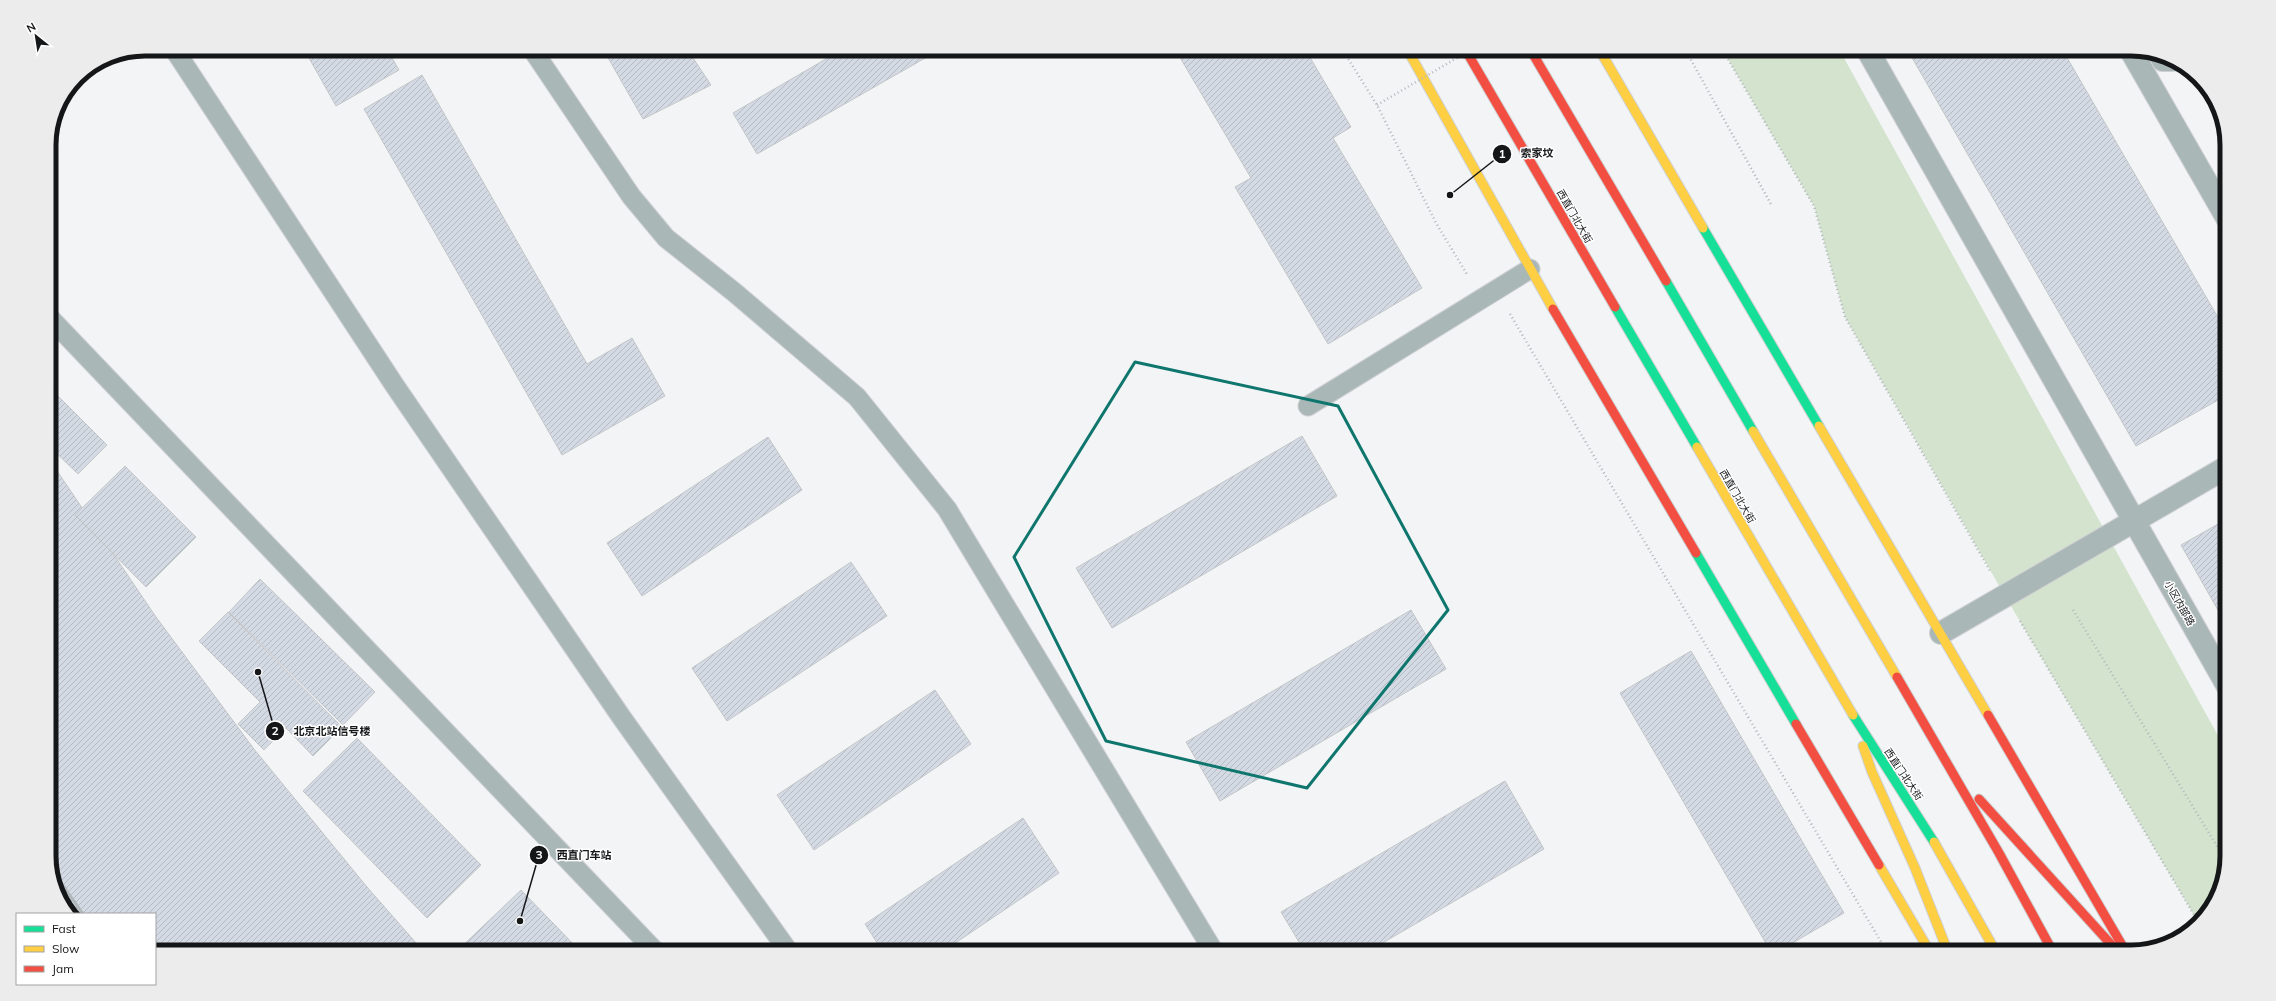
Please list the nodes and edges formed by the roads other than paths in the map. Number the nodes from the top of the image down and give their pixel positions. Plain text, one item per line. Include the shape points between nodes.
1 (179, 56) edge
2 (537, 56) edge
3 (1411, 56) edge
4 (1469, 56) edge
5 (1534, 56) edge
6 (1603, 56) edge
7 (1871, 56) edge
8 (2134, 56) edge
9 (2220, 206) edge
10 (1530, 268) junction
11 (56, 324) edge
12 (1308, 406) dead end
13 (2220, 471) edge
14 (2133, 521) junction
15 (1941, 633) junction
16 (2220, 673) edge
17 (1852, 714) junction
18 (1932, 736) junction
19 (649, 945) edge
20 (785, 945) edge
21 (1210, 945) edge
22 (1926, 945) edge
23 (1945, 945) edge
24 (1992, 945) edge
25 (2049, 945) edge
26 (2112, 945) edge
27 (2122, 945) edge

1 - 20 lane via 400,393 622,718
2 - 21 lane via 631,196 666,238 734,292 857,397 947,509
3 - 10 main road
4 - 17 main road, 西直门北大街
5 - 18 main road
6 - 15 main road
7 - 14 street, 小区内部路
8 - 9 street
10 - 12 lane
10 - 22 main road
11 - 19 lane
13 - 14 street
14 - 15 street
14 - 16 street, 小区内部路
15 - 27 main road
17 - 23 main road via 1872,772 1915,868
17 - 24 main road, 西直门北大街 via 1941,852
18 - 25 main road
18 - 26 main road via 1979,800

